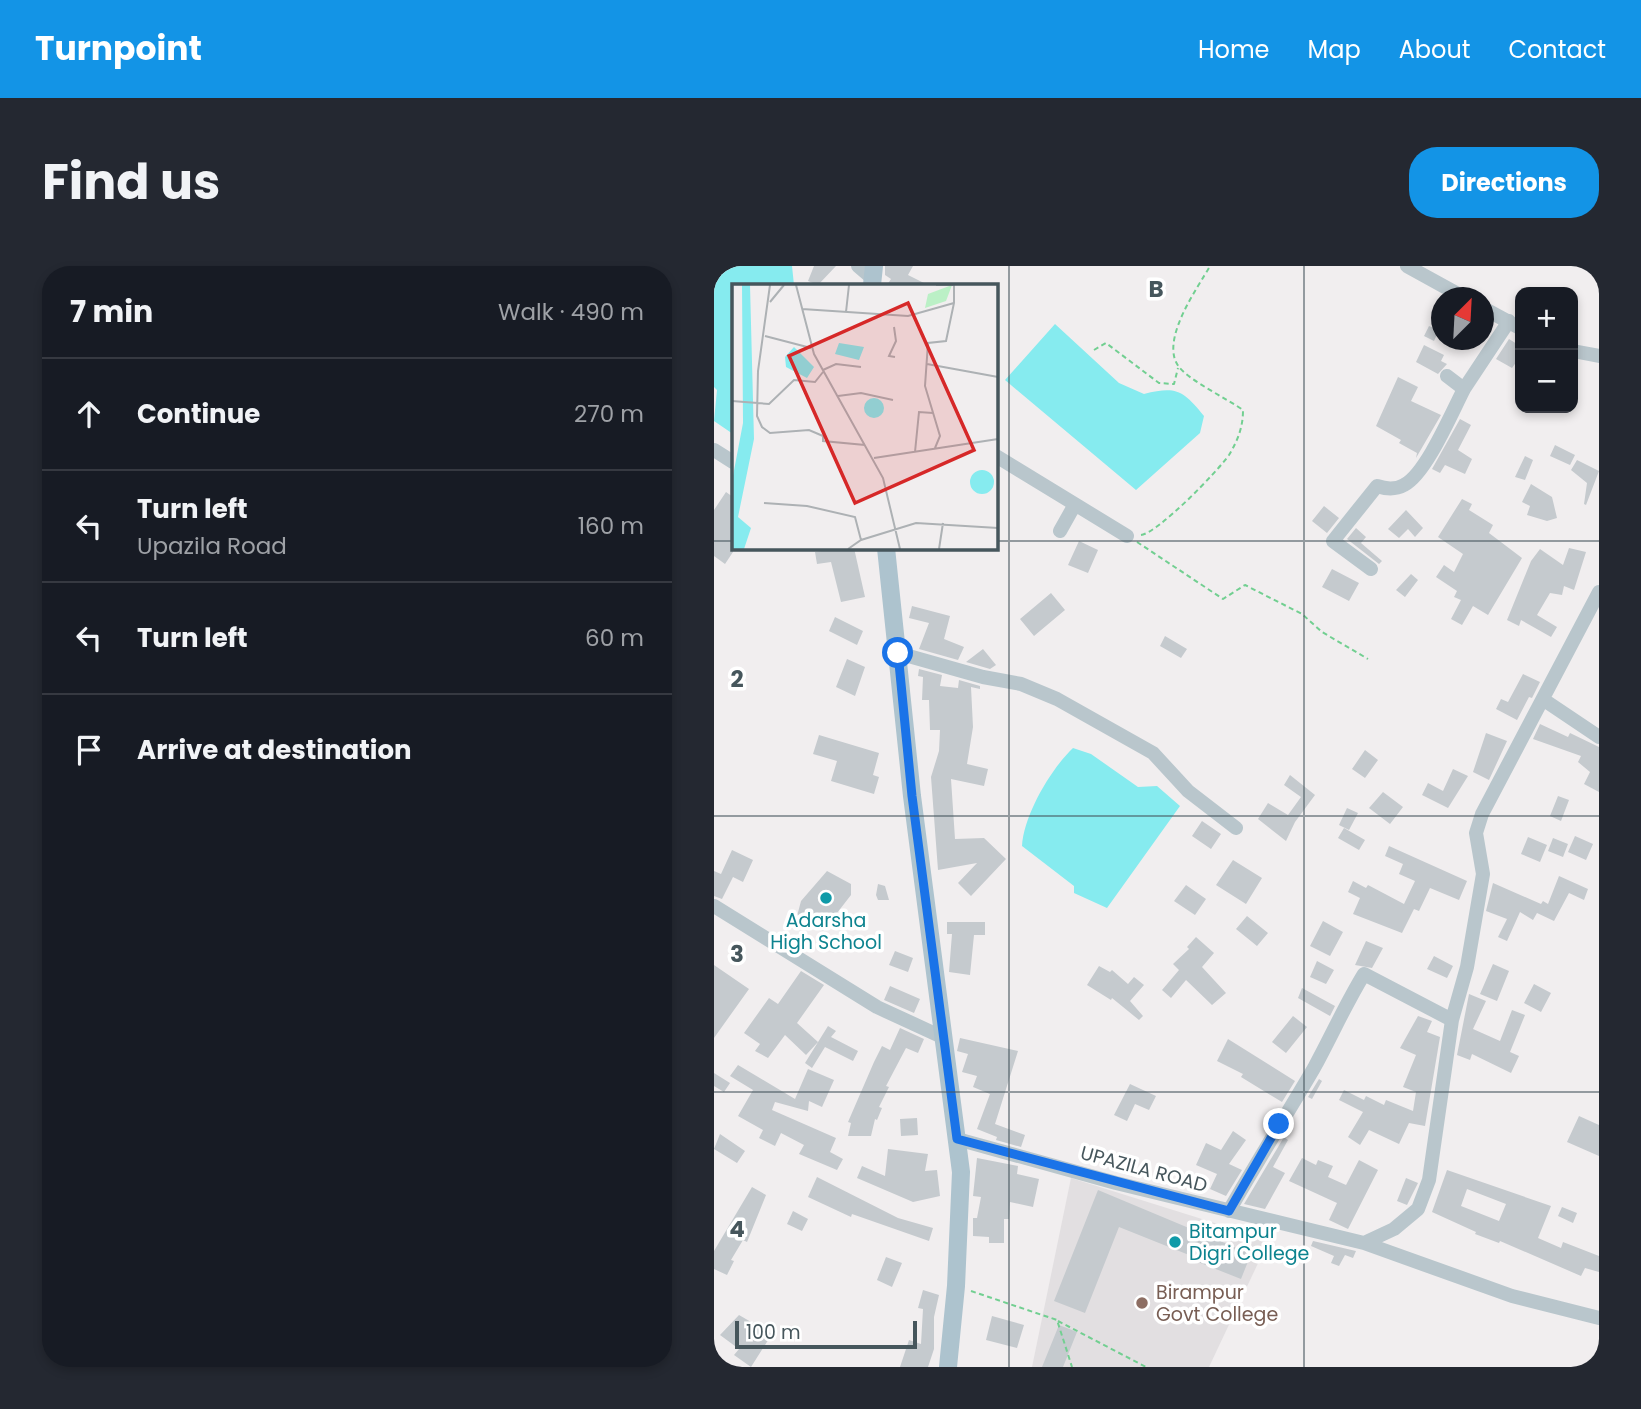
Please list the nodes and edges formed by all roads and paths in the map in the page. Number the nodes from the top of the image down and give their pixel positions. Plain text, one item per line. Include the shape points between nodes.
1 (1210, 266) edge
2 (1407, 266) edge
3 (1445, 287) edge
4 (1494, 313) edge
5 (1515, 325) edge
6 (1094, 350) dead end
7 (1578, 352) edge
8 (1599, 356) edge
9 (1179, 366) junction
10 (1447, 376) dead end
11 (1464, 388) junction
12 (714, 450) edge
13 (998, 457) edge
14 (732, 461) edge
15 (1074, 506) junction
16 (1060, 531) dead end
17 (1127, 536) junction
18 (886, 550) edge
19 (1371, 569) dead end
20 (1599, 592) edge
21 (898, 653) junction
22 (1368, 659) dead end
23 (1544, 700) junction
24 (1599, 737) edge
25 (1236, 828) dead end
26 (714, 906) edge
27 (1452, 1020) junction
28 (942, 1037) junction
29 (957, 1139) junction
30 (1229, 1211) junction
31 (1364, 1243) junction
32 (956, 1286) junction
33 (1599, 1318) edge
34 (1057, 1320) junction
35 (948, 1367) edge
36 (1072, 1367) edge
37 (1146, 1367) edge

1 - 9 path via 1174,335
2 - 3 street
4 - 5 street
5 - 11 street
6 - 9 path via 1106,343 1159,383 1174,384
7 - 8 street
9 - 17 path via 1243,410 1243,428 1228,456 1188,497 1146,534
10 - 11 street
11 - 19 street via 1418,473 1404,485 1377,486 1334,541
12 - 14 street
13 - 15 street
15 - 16 street
15 - 17 street
17 - 22 path via 1223,599 1245,585 1301,614
18 - 21 main road
20 - 23 street
21 - 25 street via 1021,684 1057,699 1153,753 1188,791
21 - 28 main road
23 - 24 street
23 - 27 street via 1476,833 1483,874 1467,967
26 - 28 street via 877,1007
27 - 30 street via 1364,974
27 - 31 street via 1434,1156 1418,1209 1394,1229
28 - 29 main road
29 - 30 street, UPAZILA ROAD
29 - 32 main road via 961,1172
30 - 31 street, UPAZILA ROAD
31 - 33 street, UPAZILA ROAD via 1512,1296
32 - 34 path
32 - 35 main road
34 - 36 path
34 - 37 path

